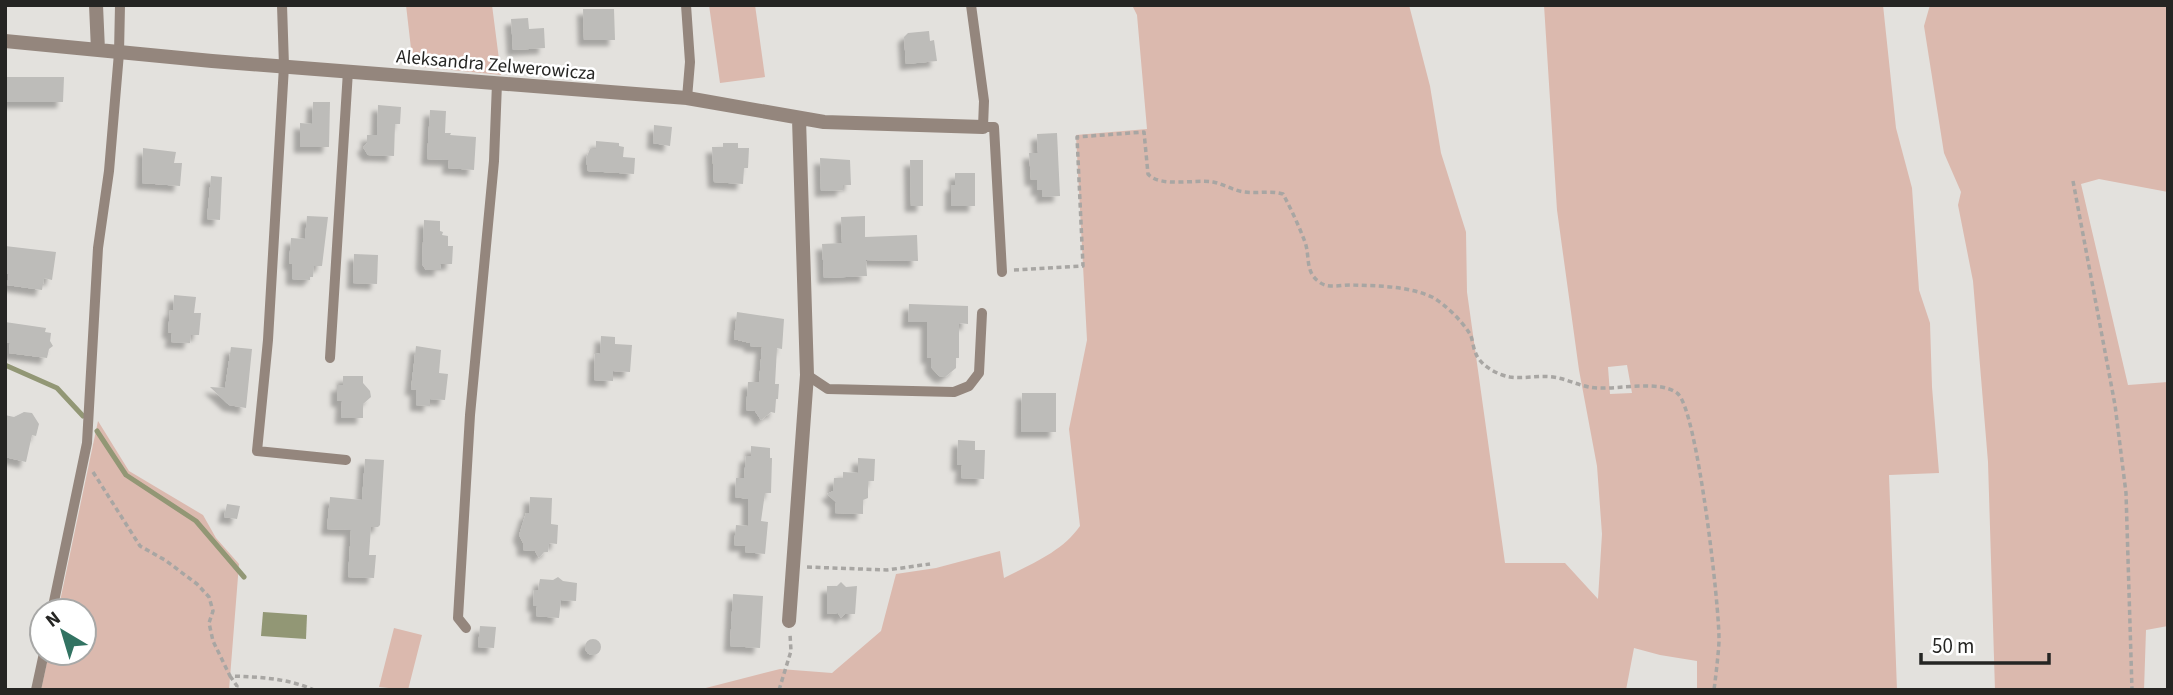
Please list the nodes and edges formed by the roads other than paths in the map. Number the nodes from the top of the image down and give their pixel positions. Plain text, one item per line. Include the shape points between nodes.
1 (96, 5) edge
2 (120, 5) edge
3 (282, 5) edge
4 (686, 5) edge
5 (971, 5) edge
6 (5, 41) edge
7 (98, 50) junction
8 (119, 53) junction
9 (284, 66) junction
10 (348, 71) junction
11 (497, 83) junction
12 (687, 98) junction
13 (799, 119) junction
14 (983, 127) junction
15 (1002, 272) road end
16 (982, 313) dead end
17 (330, 358) dead end
18 (807, 375) junction
19 (346, 460) dead end
20 (55, 597) edge
21 (789, 621) road end
22 (466, 628) dead end
23 (41, 667) edge
24 (36, 690) edge

1 - 7 street
2 - 8 lane
3 - 9 lane
4 - 12 lane
5 - 14 lane via 984,101
6 - 7 street, Aleksandra Zelwerowicza
7 - 8 street, Aleksandra Zelwerowicza
8 - 9 street, Aleksandra Zelwerowicza
8 - 20 lane via 98,248 87,443
9 - 10 street, Aleksandra Zelwerowicza
9 - 19 lane via 257,451
10 - 11 street, Aleksandra Zelwerowicza
10 - 17 lane
11 - 12 street, Aleksandra Zelwerowicza
11 - 22 lane via 458,618
12 - 13 street, Aleksandra Zelwerowicza
13 - 14 street, Aleksandra Zelwerowicza
13 - 18 street
14 - 15 lane via 995,127
16 - 18 lane via 979,373 969,386 954,392 828,389
18 - 21 street
23 - 24 lane

